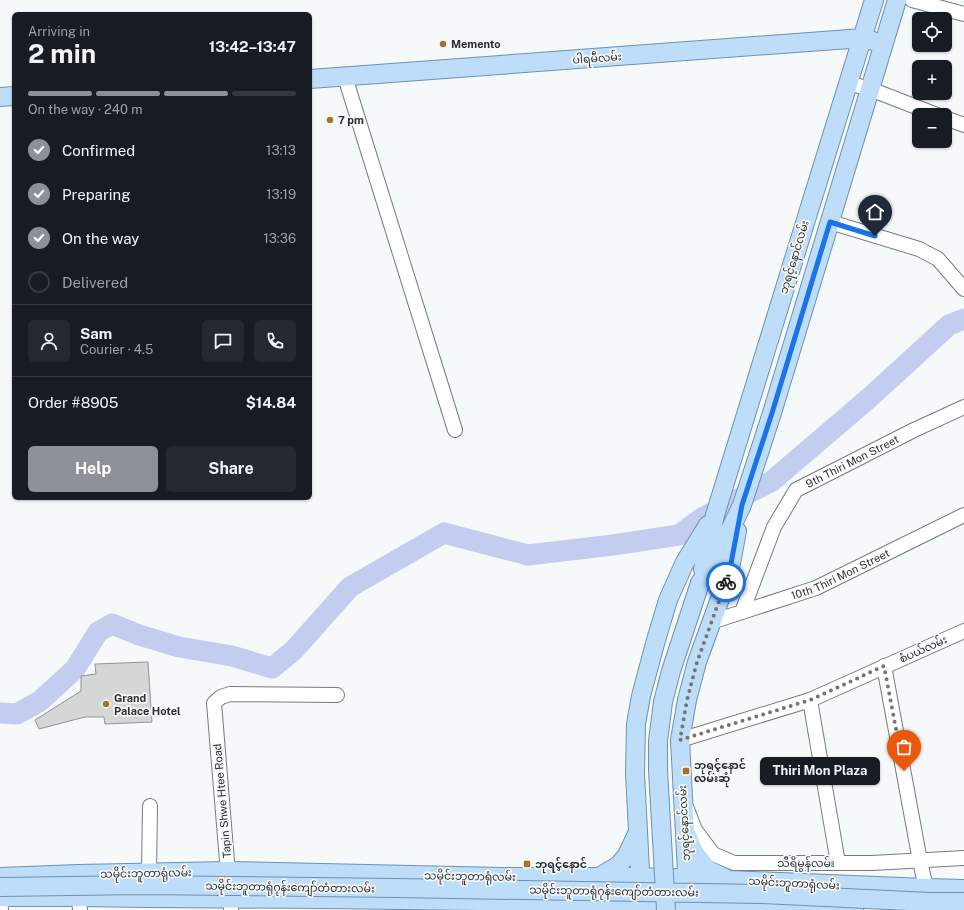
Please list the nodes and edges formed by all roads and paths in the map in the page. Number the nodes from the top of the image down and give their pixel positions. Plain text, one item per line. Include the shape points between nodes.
1 (874, 0) edge
2 (897, 0) edge
3 (912, 0) edge
4 (964, 14) edge
5 (863, 38) junction
6 (883, 43) junction
7 (345, 78) junction
8 (312, 79) edge
9 (848, 83) junction
10 (870, 89) junction
11 (12, 96) edge
12 (0, 97) edge
13 (919, 108) edge
14 (952, 121) edge
15 (964, 125) edge
16 (831, 139) junction
17 (853, 146) junction
18 (830, 222) junction
19 (963, 287) edge
20 (964, 407) edge
21 (455, 430) dead end
22 (742, 505) junction
23 (715, 515) junction
24 (964, 515) edge
25 (700, 583) junction
26 (742, 612) junction
27 (711, 622) junction
28 (964, 631) edge
29 (884, 666) junction
30 (337, 695) dead end
31 (810, 700) junction
32 (680, 740) junction
33 (683, 798) junction
34 (150, 806) dead end
35 (685, 828) junction
36 (638, 831) junction
37 (964, 858) edge
38 (920, 861) junction
39 (838, 863) junction
40 (228, 871) junction
41 (149, 872) junction
42 (408, 874) junction
43 (0, 877) edge
44 (599, 877) junction
45 (641, 877) junction
46 (687, 879) junction
47 (730, 880) junction
48 (0, 887) edge
49 (926, 888) junction
50 (964, 888) edge
51 (0, 897) edge
52 (0, 900) edge
53 (964, 902) edge
54 (79, 903) edge
55 (403, 903) edge
56 (230, 904) edge
57 (320, 904) edge
58 (479, 906) edge
59 (559, 906) edge
60 (642, 906) edge
61 (690, 907) edge
62 (735, 907) edge
63 (819, 909) edge
64 (1, 910) edge
65 (666, 910) edge
66 (854, 910) edge

1 - 5 main road, ဘုရင့်နောင်လမ်း
2 - 6 main road, ဘုရင့်နောင်လမ်း
3 - 4 street
5 - 6 main road, ပါရမီလမ်း
5 - 7 main road, ပါရမီလမ်း
5 - 9 main road, ဘုရင့်နောင်လမ်း
6 - 10 main road, ဘုရင့်နောင်လမ်း
7 - 8 main road, ပါရမီလမ်း
7 - 21 street
9 - 10 street
9 - 16 main road, ဘုရင့်နောင်လမ်း
10 - 13 street
10 - 17 main road, ဘုရင့်နောင်လမ်း
11 - 12 main road
14 - 15 street
16 - 17 main road
16 - 23 main road, ဘုရင့်နောင်လမ်း
17 - 18 main road, ဘုရင့်နောင်လမ်း
18 - 19 street via 932,256 938,259
18 - 22 main road, ဘုရင့်နောင်လမ်း
20 - 26 street, 9th Thiri Mon Street via 796,490 774,527
22 - 25 main road, ဘုရင့်နောင်လမ်း via 721,549
22 - 27 main road, ဘုရင့်နောင်လမ်း via 729,574
23 - 25 main road, ဘုရင့်နောင်လမ်း
23 - 36 main road, ဘုရင့်နောင်လမ်း via 685,562 668,600 641,696 636,724
24 - 26 street, 10th Thiri Mon Street via 816,588
25 - 65 main road, ဘုရင့်နောင်လမ်း, bridge via 671,671 663,702 658,741
26 - 27 street, 10th Thiri Mon Street
27 - 32 main road, ဘုရင့်နောင်လမ်း via 687,700
28 - 29 street, စံပယ်လမ်း
29 - 31 street, စံပယ်လမ်း
29 - 38 street
30 - 40 street, Tapin Shwe Htee Road via 230,694 214,703
31 - 32 street, စံပယ်လမ်း
31 - 39 street
32 - 33 main road, ဘုရင့်နောင်လမ်း
33 - 35 main road, ဘုရင့်နောင်လမ်း
33 - 39 street, သီရိမွန်လမ်း via 695,830 714,854 720,857 734,862
34 - 41 street
35 - 46 main road, ဘုရင့်နောင်လမ်း
35 - 47 main road via 694,852 708,870
36 - 44 main road via 627,855 619,865
36 - 45 main road, ဘုရင့်နောင်လမ်း
37 - 38 street, သီရိမွန်လမ်း
38 - 39 street, သီရိမွန်လမ်း
38 - 49 street
40 - 41 main road, သမိုင်းဘူတာရုံလမ်း
40 - 42 main road, သမိုင်းဘူတာရုံလမ်း
40 - 56 street, Tapin Shwe Htee Road
41 - 43 main road, သမိုင်းဘူတာရုံလမ်း
42 - 44 main road, သမိုင်းဘူတာရုံလမ်း
42 - 55 main road
44 - 45 main road, သမိုင်းဘူတာရုံလမ်း
45 - 46 main road, သမိုင်းဘူတာရုံလမ်း
45 - 60 main road, ဘုရင့်နောင်လမ်း
46 - 47 main road, သမိုင်းဘူတာရုံလမ်း
46 - 61 main road, ဘုရင့်နောင်လမ်း
47 - 49 main road, သမိုင်းဘူတာရုံလမ်း
48 - 53 main road, သမိုင်းဘူတာရုံဂုန်းကျော်တံတားလမ်း, bridge via 142,885 412,888 761,894
49 - 50 main road, သမိုင်းဘူတာရုံလမ်း
51 - 54 main road
52 - 64 street
54 - 56 main road
55 - 57 main road
55 - 58 main road
56 - 57 main road
58 - 59 main road
59 - 60 main road
60 - 61 main road
61 - 62 main road
62 - 63 main road
63 - 66 main road

